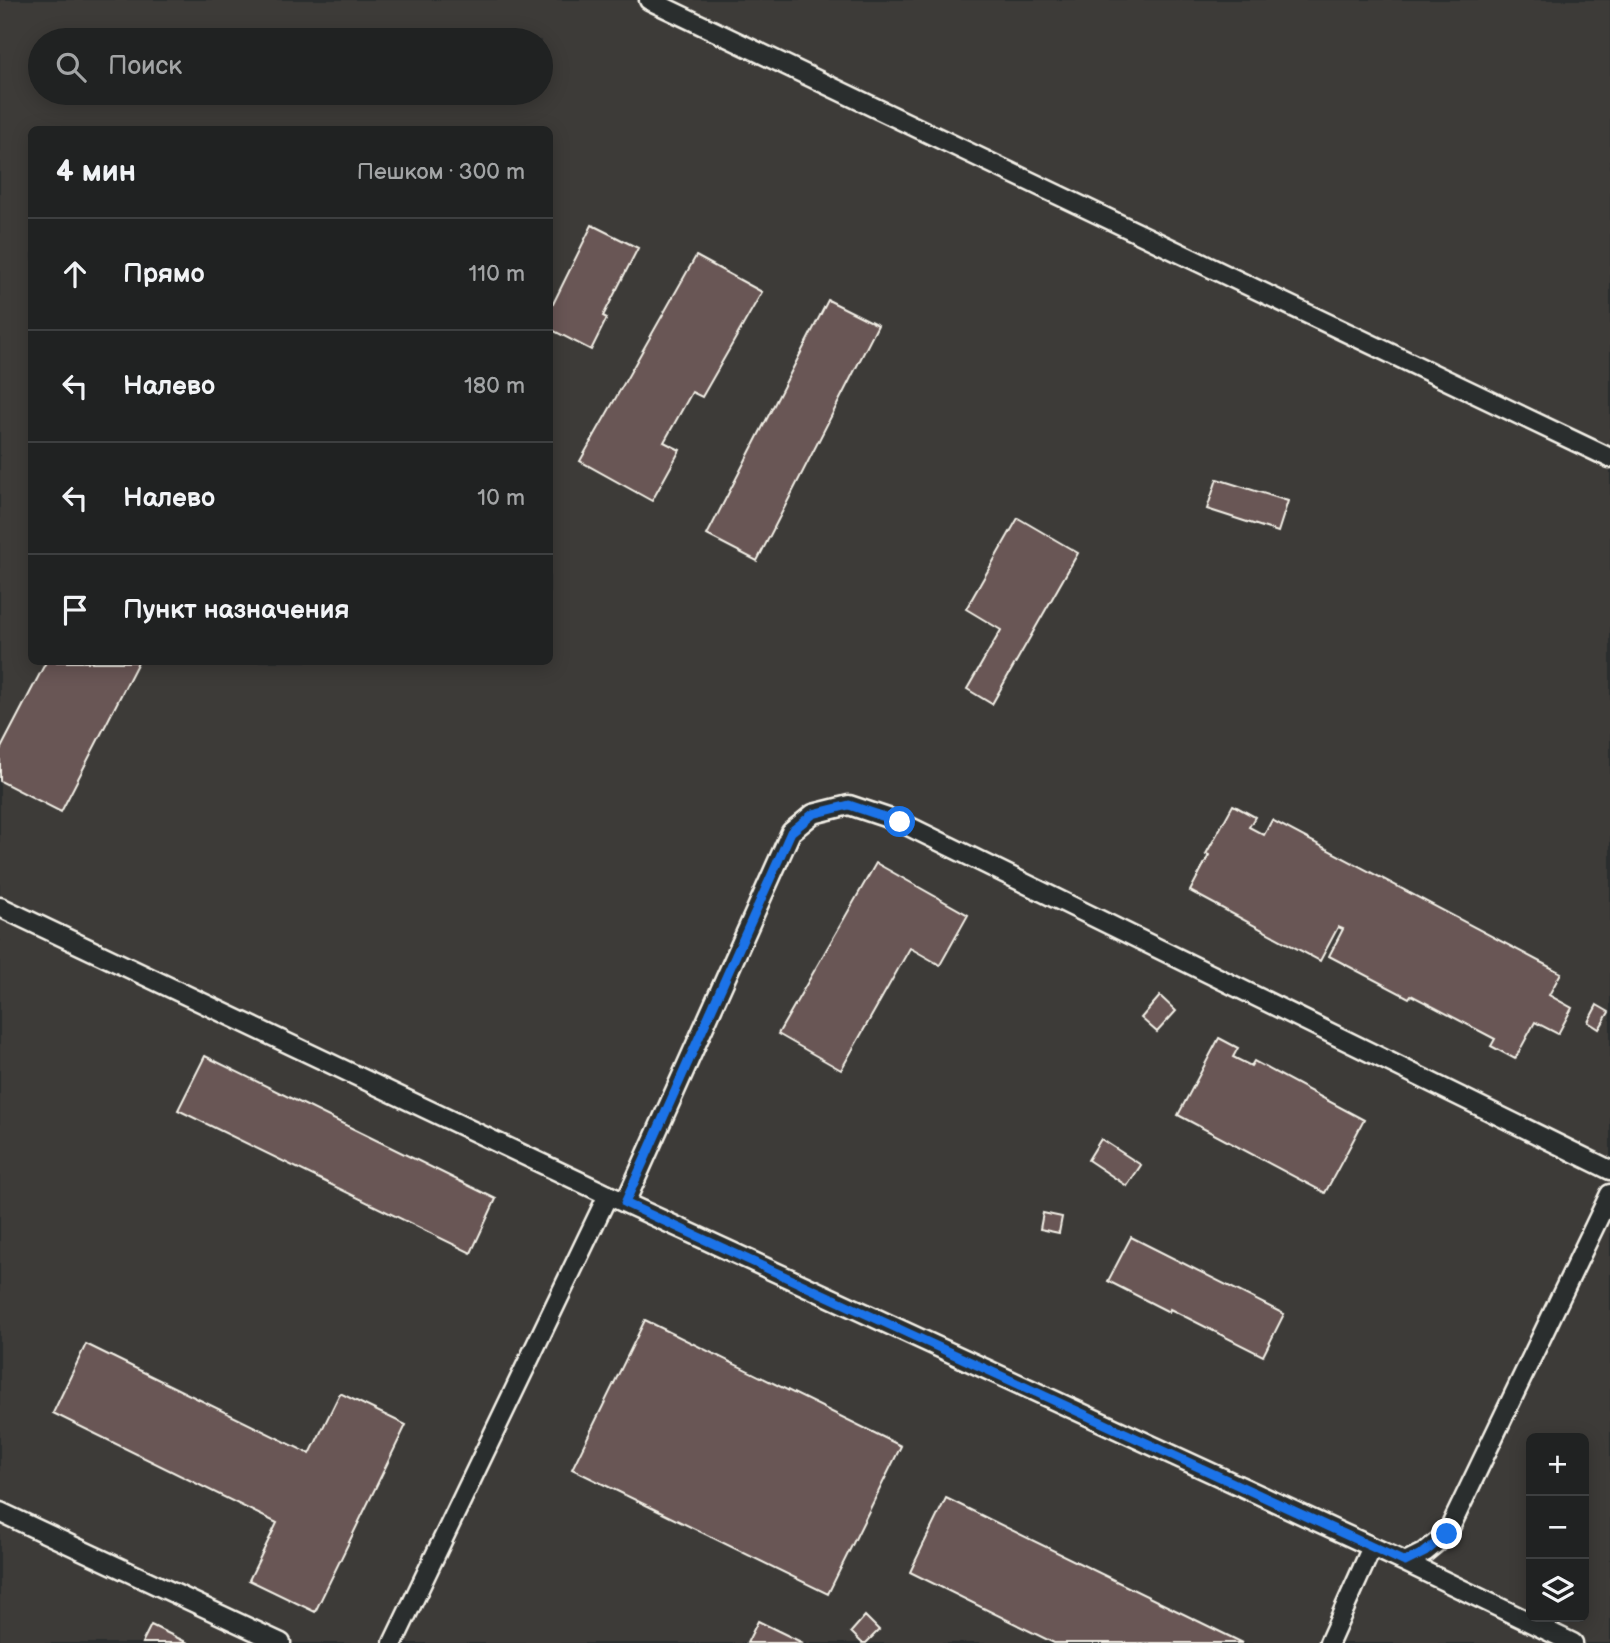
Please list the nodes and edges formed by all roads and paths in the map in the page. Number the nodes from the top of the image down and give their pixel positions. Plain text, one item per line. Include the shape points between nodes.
1 (649, 0) edge
2 (1610, 458) edge
3 (0, 907) edge
4 (1610, 1170) edge
5 (1610, 1194) edge
6 (607, 1195) junction
7 (625, 1203) junction
8 (0, 1512) edge
9 (1372, 1546) junction
10 (1405, 1562) junction
11 (281, 1643) edge
12 (393, 1643) edge
13 (1329, 1643) edge
14 (1573, 1643) edge

1 - 2 lane
3 - 6 lane
4 - 7 lane via 900,822 849,805 813,814 791,832
5 - 10 lane via 1447,1534
6 - 7 lane
6 - 12 lane
7 - 9 lane
8 - 11 lane
9 - 10 lane
9 - 13 lane
10 - 14 lane

